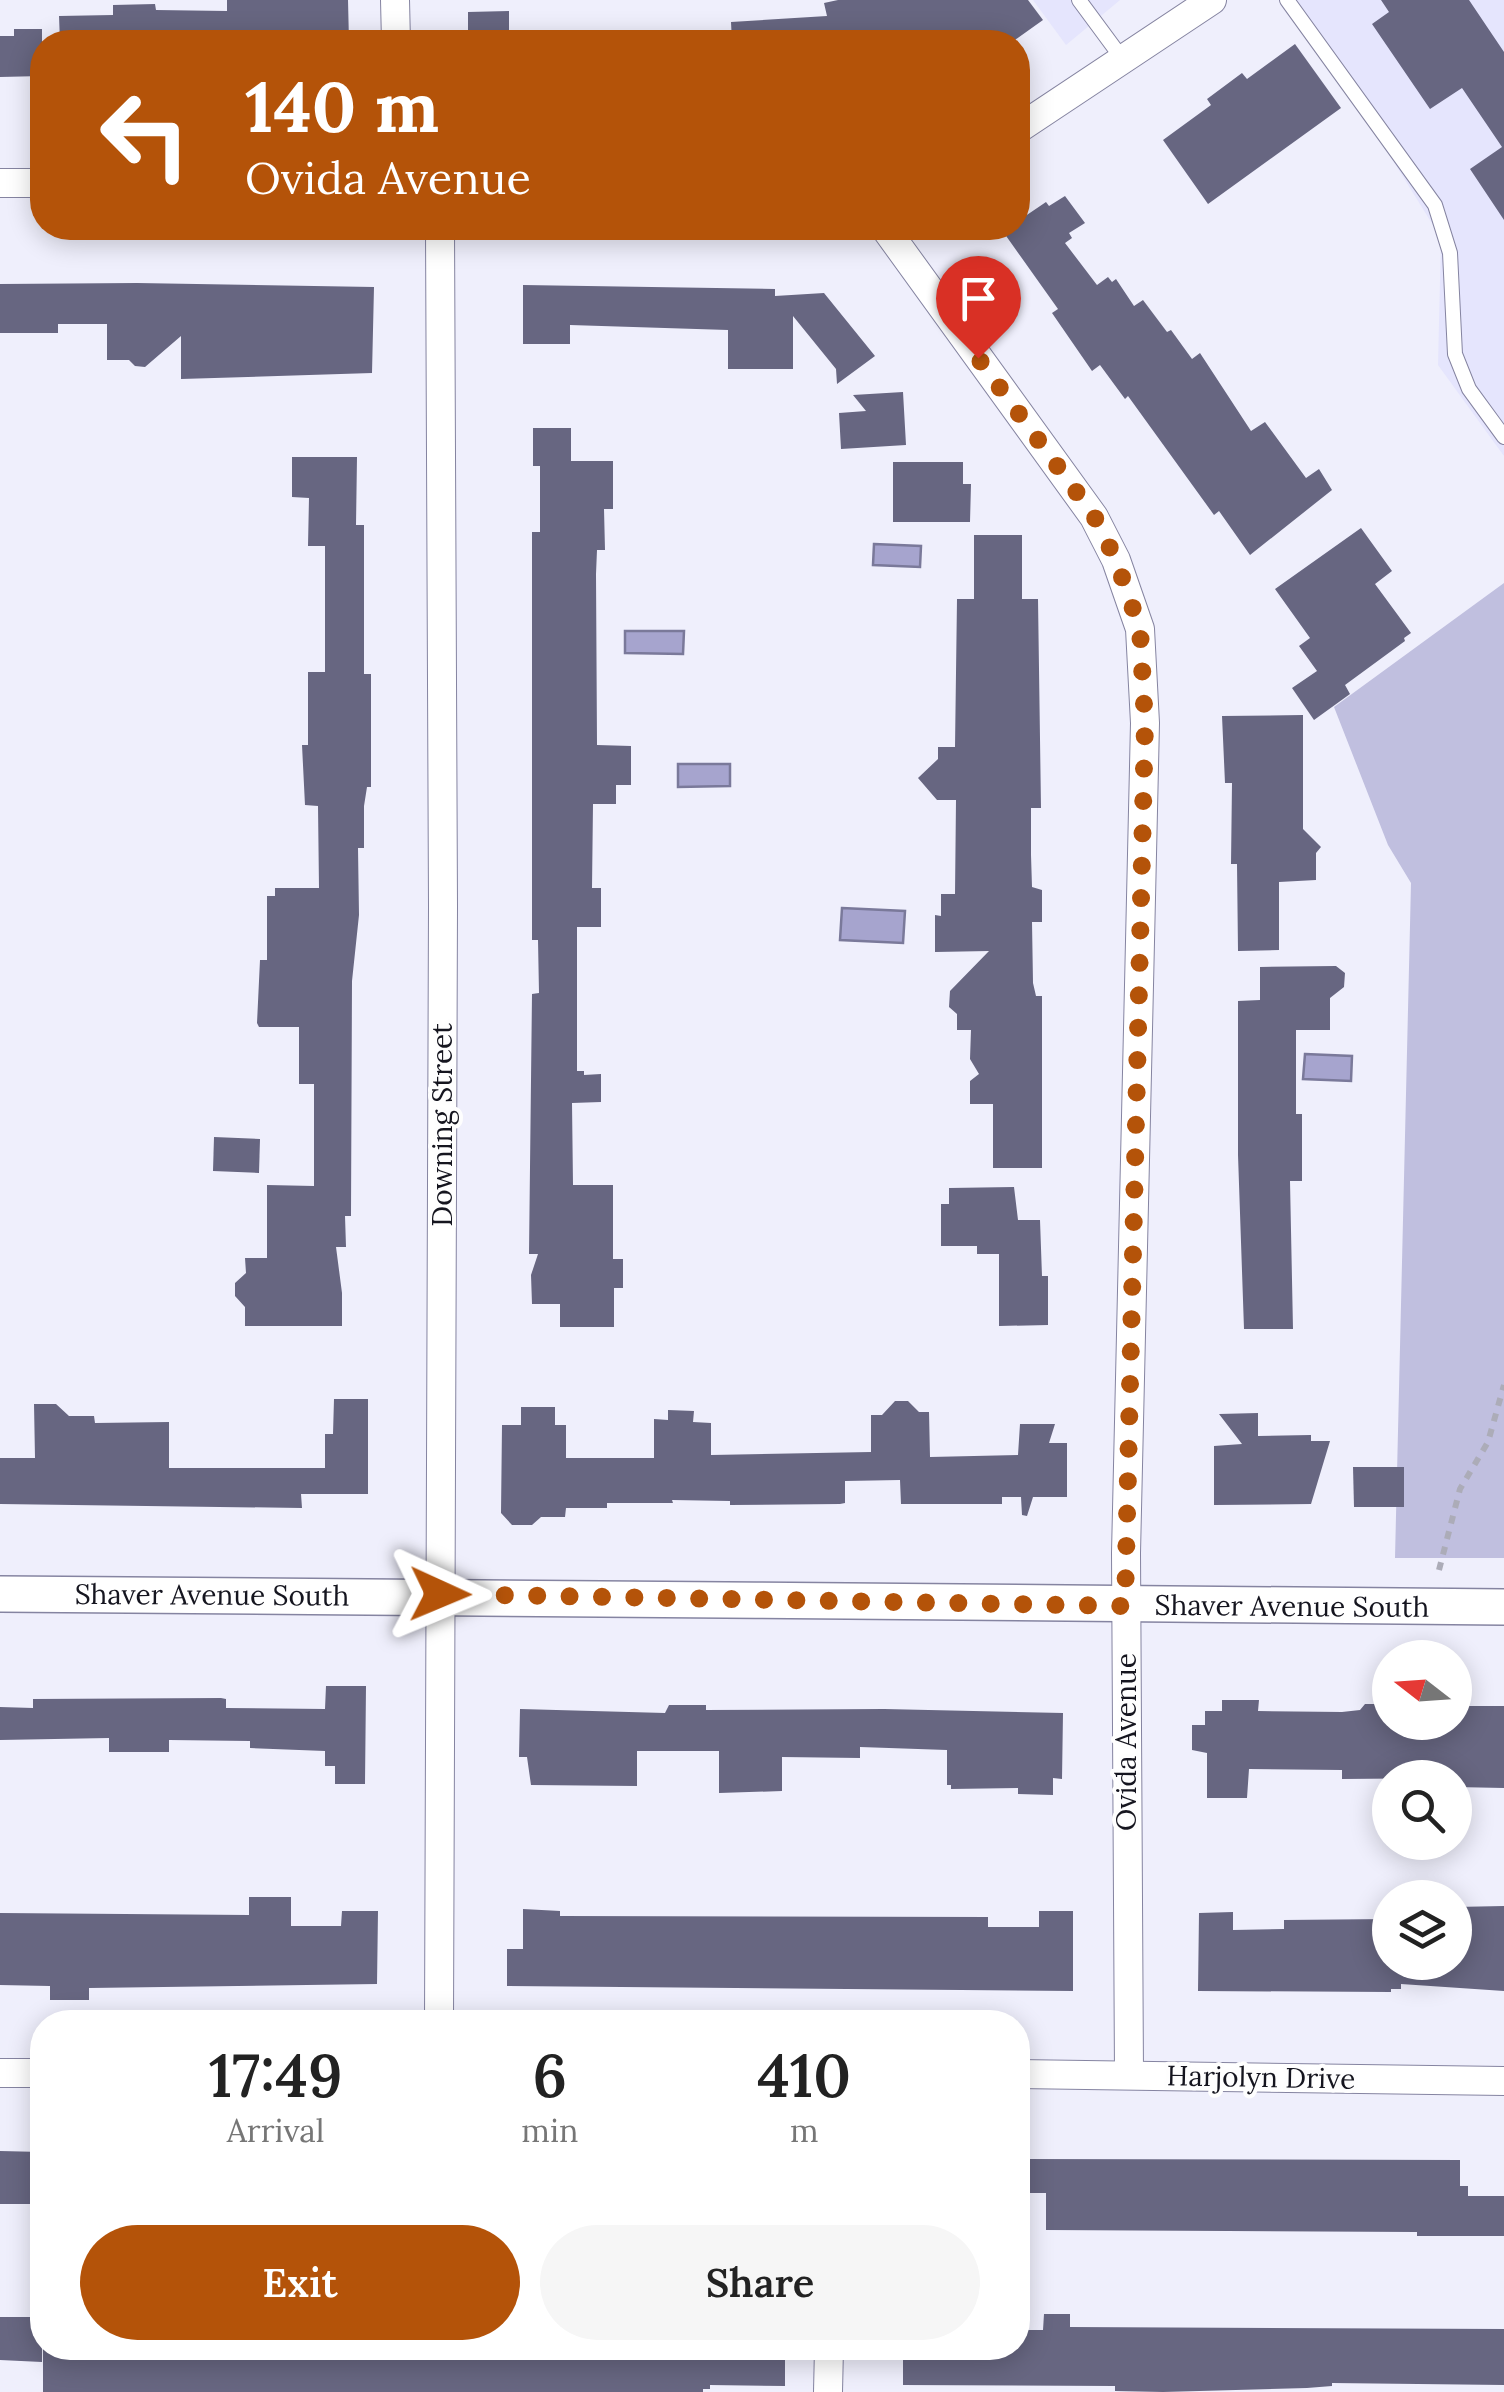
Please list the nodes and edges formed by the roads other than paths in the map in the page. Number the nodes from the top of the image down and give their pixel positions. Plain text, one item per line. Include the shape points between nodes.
1 (395, 0) edge
2 (1079, 0) edge
3 (1212, 0) edge
4 (1286, 0) edge
5 (396, 30) edge
6 (1124, 61) junction
7 (1030, 121) edge
8 (30, 182) edge
9 (0, 183) edge
10 (440, 240) edge
11 (893, 240) edge
12 (1504, 438) edge
13 (0, 1594) edge
14 (440, 1594) junction
15 (1125, 1606) junction
16 (1504, 1607) edge
17 (440, 2010) edge
18 (0, 2072) edge
19 (30, 2073) edge
20 (1030, 2074) edge
21 (1129, 2074) junction
22 (1504, 2081) edge
23 (829, 2360) edge
24 (828, 2392) edge

1 - 5 street
2 - 6 lane
3 - 6 street
4 - 12 lane via 1435,205 1450,253 1455,354
6 - 7 street
8 - 9 street
10 - 14 street, Downing Street
11 - 15 street, Ovida Avenue via 1094,516 1140,629 1145,723
13 - 14 street, Shaver Avenue South
14 - 15 street, Shaver Avenue South
14 - 17 street, Downing Street
15 - 16 street, Shaver Avenue South
15 - 21 street, Ovida Avenue
18 - 19 street
20 - 21 street, Harjolyn Drive
21 - 22 street, Harjolyn Drive
23 - 24 street

